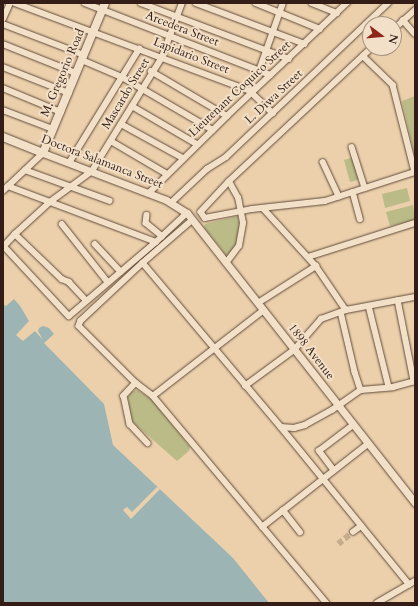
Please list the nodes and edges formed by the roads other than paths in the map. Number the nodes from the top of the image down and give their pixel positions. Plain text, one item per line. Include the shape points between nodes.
1 (10, 3) edge
2 (15, 3) edge
3 (85, 3) edge
4 (141, 3) edge
5 (182, 3) edge
6 (196, 3) edge
7 (256, 3) edge
8 (283, 3) edge
9 (312, 3) edge
10 (347, 3) edge
11 (388, 3) edge
12 (104, 6) edge
13 (415, 10) edge
14 (280, 12) junction
15 (337, 13) junction
16 (177, 16) junction
17 (3, 19) edge
18 (404, 20) joint
19 (3, 24) edge
20 (320, 29) junction
21 (273, 31) junction
22 (94, 32) junction
23 (415, 34) edge
24 (170, 36) junction
25 (3, 44) edge
26 (305, 44) junction
27 (139, 49) junction
28 (266, 50) junction
29 (363, 56) joint
30 (83, 57) junction
31 (162, 57) junction
32 (289, 59) junction
33 (3, 67) edge
34 (259, 70) junction
35 (151, 71) junction
36 (76, 73) junction
37 (271, 76) junction
38 (122, 77) junction
39 (3, 88) edge
40 (142, 89) junction
41 (68, 93) junction
42 (253, 93) junction
43 (132, 106) junction
44 (3, 110) edge
45 (60, 112) junction
46 (273, 113) junction
47 (227, 116) junction
48 (122, 124) junction
49 (53, 129) junction
50 (212, 130) junction
51 (3, 138) edge
52 (111, 141) junction
53 (197, 144) junction
54 (352, 147) dead end
55 (44, 153) junction
56 (183, 158) junction
57 (323, 162) dead end
58 (69, 163) junction
59 (25, 170) junction
60 (92, 171) junction
61 (415, 172) edge
62 (167, 174) junction
63 (229, 182) junction
64 (8, 186) junction
65 (70, 187) junction
66 (365, 188) junction
67 (3, 191) edge
68 (353, 192) junction
69 (149, 193) junction
70 (339, 196) junction
71 (110, 201) dead end
72 (50, 202) junction
73 (172, 202) junction
74 (264, 209) junction
75 (242, 211) junction
76 (147, 215) dead end
77 (190, 216) junction
78 (360, 219) dead end
79 (415, 223) edge
80 (62, 224) dead end
81 (15, 234) junction
82 (162, 236) junction
83 (156, 242) junction
84 (95, 244) dead end
85 (4, 246) edge
86 (308, 257) junction
87 (143, 263) junction
88 (226, 263) junction
89 (316, 266) junction
90 (120, 272) junction
91 (108, 282) junction
92 (415, 297) edge
93 (86, 300) junction
94 (398, 300) junction
95 (258, 303) junction
96 (369, 306) junction
97 (264, 310) junction
98 (344, 311) junction
99 (213, 349) junction
100 (294, 350) junction
101 (415, 381) edge
102 (136, 383) junction
103 (245, 386) junction
104 (389, 387) junction
105 (361, 390) junction
106 (153, 396) junction
107 (338, 405) junction
108 (353, 425) junction
109 (281, 427) junction
110 (148, 443) dead end
111 (368, 444) junction
112 (334, 471) junction
113 (323, 480) junction
114 (411, 493) edge
115 (415, 503) edge
116 (283, 510) junction
117 (361, 526) junction
118 (262, 527) junction
119 (300, 532) dead end
120 (353, 532) tunnel mouth
121 (415, 581) edge
122 (409, 584) junction
123 (327, 603) edge
124 (377, 603) edge

1 - 17 street
2 - 22 street, Lapidario Street
3 - 12 street, Arcedera Street
4 - 16 street
5 - 16 street, Mascardo Street
6 - 21 street
7 - 14 street
8 - 14 street
9 - 15 street
10 - 15 street, Lieutenant Coquico Street
11 - 46 street, L. Diwa Street
12 - 22 main road, M. Gregorio Road
12 - 24 street, Arcedera Street
13 - 18 street
14 - 20 street
14 - 21 street
15 - 20 street, Lieutenant Coquico Street
16 - 24 street, Mascardo Street
16 - 28 street
18 - 23 street
19 - 30 street
20 - 26 street, Lieutenant Coquico Street
21 - 26 street
21 - 28 street
22 - 27 street, Lapidario Street
22 - 30 main road, M. Gregorio Road
24 - 31 street, Mascardo Street
24 - 34 street, Arcedera Street
25 - 36 street
26 - 32 street, Lieutenant Coquico Street
27 - 31 street, Lapidario Street
27 - 38 street
28 - 32 street
28 - 34 street
29 - 61 street via 393,85
29 - 63 street
30 - 36 main road, M. Gregorio Road
30 - 38 street
31 - 35 street, Mascardo Street
31 - 42 street, Lapidario Street
32 - 37 street, Lieutenant Coquico Street
33 - 41 street
34 - 37 street, Arcedera Street
35 - 40 street, Mascardo Street
35 - 47 street
36 - 41 main road, M. Gregorio Road
37 - 42 street, Lieutenant Coquico Street
38 - 40 street
38 - 58 street
39 - 45 street
40 - 43 street, Mascardo Street
40 - 50 street
41 - 45 main road, M. Gregorio Road
42 - 46 street, Lapidario Street
42 - 47 street, Lieutenant Coquico Street
43 - 48 street, Mascardo Street
43 - 53 street
44 - 49 street
45 - 49 main road, M. Gregorio Road
46 - 73 street, L. Diwa Street
47 - 50 street, Lieutenant Coquico Street
48 - 52 street, Mascardo Street
48 - 56 street
49 - 55 main road, M. Gregorio Road
50 - 53 street, Lieutenant Coquico Street
51 - 55 main road, Doctora Salamanca Street
52 - 60 street, Mascardo Street
52 - 62 street
53 - 56 street, Lieutenant Coquico Street
54 - 66 street
55 - 58 street, Doctora Salamanca Street
55 - 59 street
56 - 62 street, Lieutenant Coquico Street
57 - 70 street
58 - 60 street, Doctora Salamanca Street
59 - 64 street
59 - 65 street
60 - 65 street
60 - 69 street, Doctora Salamanca Street
61 - 66 street
62 - 69 street, Lieutenant Coquico Street
63 - 75 street via 236,191
63 - 75 street via 201,212 205,218
64 - 67 street
64 - 72 street
65 - 71 street
65 - 72 street
66 - 68 street
68 - 70 street
68 - 78 street
69 - 73 street, Doctora Salamanca Street
70 - 74 street via 325,201
72 - 81 street
72 - 83 street
73 - 77 street, Doctora Salamanca Street
74 - 75 street
74 - 86 street
75 - 88 street via 242,235 239,246
76 - 82 street via 146,223
77 - 82 street
77 - 87 street
77 - 88 street, 1898 Avenue
79 - 86 street
80 - 91 street
81 - 85 street
81 - 93 street
82 - 83 street
83 - 90 street
84 - 90 street
85 - 93 street via 66,316 70,316
86 - 89 street
87 - 99 street
87 - 102 street via 81,321 79,326
88 - 95 street, 1898 Avenue
89 - 95 street
89 - 98 street
90 - 91 street
91 - 93 street
92 - 94 street
94 - 96 street
94 - 101 street
95 - 97 street, 1898 Avenue
96 - 98 street
96 - 104 street
97 - 99 street
97 - 100 street, 1898 Avenue
98 - 100 street via 321,319
98 - 105 street via 355,372
99 - 103 street
99 - 106 street
100 - 103 street
100 - 107 street, 1898 Avenue
101 - 104 street
102 - 106 street
102 - 110 street via 124,396 130,424
103 - 109 street
104 - 105 street
105 - 107 street
106 - 118 street
107 - 108 street, 1898 Avenue
107 - 109 street via 305,424 294,428
108 - 111 street, 1898 Avenue
108 - 112 street via 319,451
109 - 113 street
111 - 112 street
111 - 114 street, 1898 Avenue
112 - 113 street
113 - 116 street
113 - 117 street
114 - 115 street, 1898 Avenue
116 - 118 street
116 - 119 street
117 - 120 street
117 - 122 street
118 - 123 street
121 - 122 street
122 - 124 street

